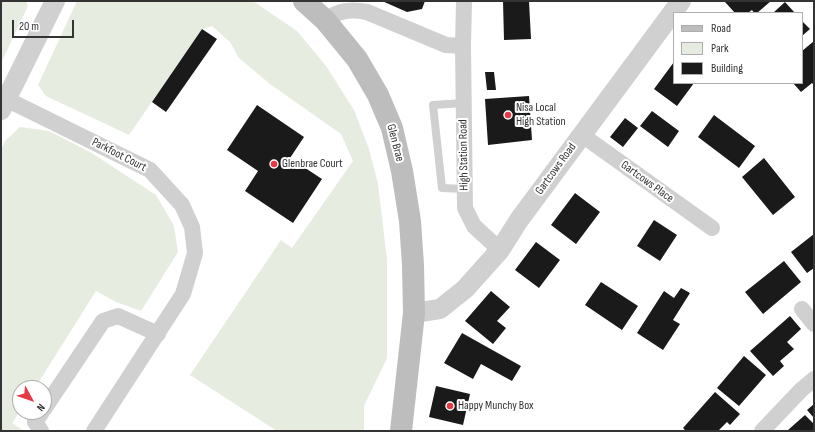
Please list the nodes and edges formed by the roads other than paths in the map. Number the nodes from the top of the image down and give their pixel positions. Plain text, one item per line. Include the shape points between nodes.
1 (55, 1) edge
2 (304, 1) edge
3 (464, 1) edge
4 (681, 1) edge
5 (325, 20) junction
6 (463, 46) junction
7 (464, 103) junction
8 (4, 105) edge
9 (582, 135) junction
10 (465, 189) junction
11 (712, 228) dead end
12 (500, 250) junction
13 (802, 309) dead end
14 (414, 313) junction
15 (814, 324) edge
16 (158, 334) junction
17 (814, 378) edge
18 (52, 397) edge
19 (36, 420) edge
20 (41, 431) edge
21 (94, 431) edge
22 (401, 431) edge
23 (762, 431) edge

1 - 8 street
2 - 5 main road, Glen Brae
3 - 6 street, High Station Road
4 - 9 street, Gartcows Road
5 - 6 street via 334,14 354,10 367,12 446,45
5 - 14 main road, Glen Brae via 357,59 378,95 392,128 410,221 414,265
6 - 7 street, High Station Road
7 - 10 street, High Station Road
7 - 10 lane via 433,105 442,188
8 - 16 street, Parkfoot Court via 150,170 182,205 192,227 195,253 183,294
9 - 11 street, Gartcows Place
9 - 12 street, Gartcows Road
10 - 12 street, High Station Road via 465,208 474,226
12 - 14 street, Gartcows Road via 465,289 440,309
13 - 15 street
14 - 22 main road
16 - 18 street via 118,316 103,321
16 - 21 street, Parkfoot Court
17 - 23 street
19 - 20 street via 35,422

